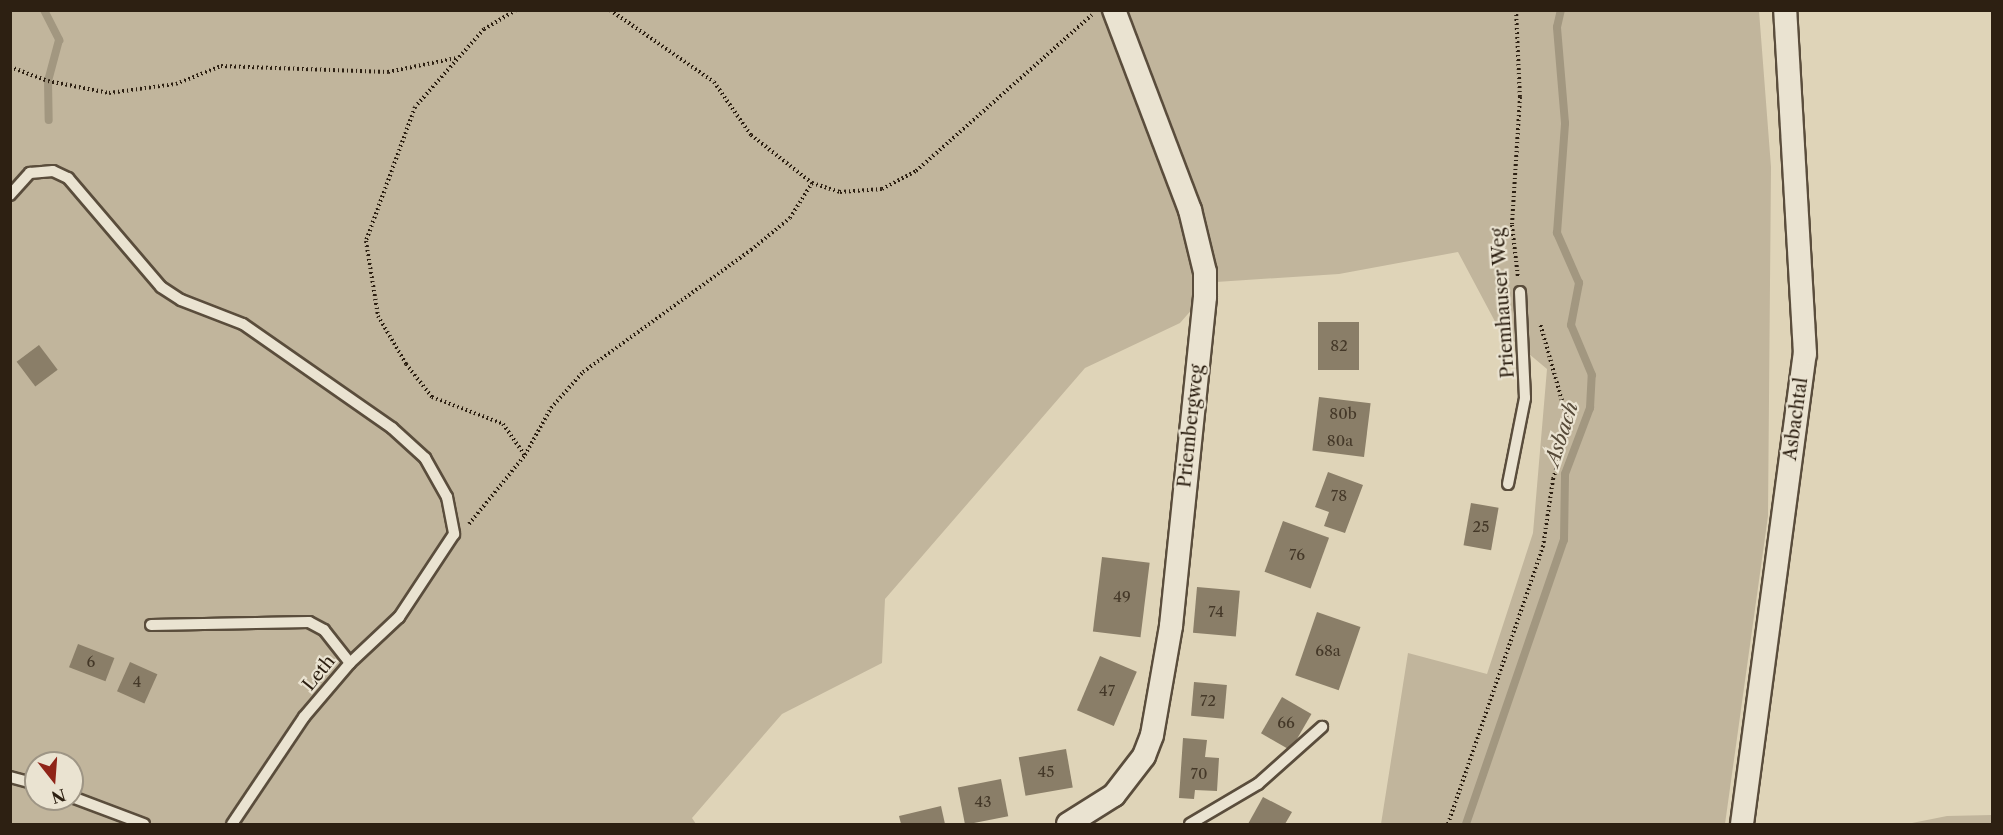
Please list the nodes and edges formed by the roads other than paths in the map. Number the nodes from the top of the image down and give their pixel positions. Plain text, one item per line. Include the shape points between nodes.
1 (1114, 10) edge
2 (1785, 10) edge
3 (10, 195) edge
4 (1520, 292) road end
5 (1508, 484) dead end
6 (151, 625) dead end
7 (350, 663) junction
8 (1322, 727) dead end
9 (84, 802) edge
10 (1073, 824) edge
11 (144, 825) edge
12 (232, 825) edge
13 (1190, 825) edge
14 (1742, 825) edge

1 - 10 street, Priembergweg via 1190,210 1201,248 1205,297 1171,626 1152,735 1144,756 1114,795
2 - 14 street, Asbachtal via 1805,354
3 - 7 lane via 30,174 53,171 68,178 161,287 181,300 243,324 375,415 417,450 441,483 454,534 399,617
4 - 5 lane, Priemhauser Weg via 1525,398
6 - 7 lane, Leth via 309,622 324,630
7 - 12 lane, Leth via 304,717
8 - 13 lane via 1258,784
9 - 11 lane

